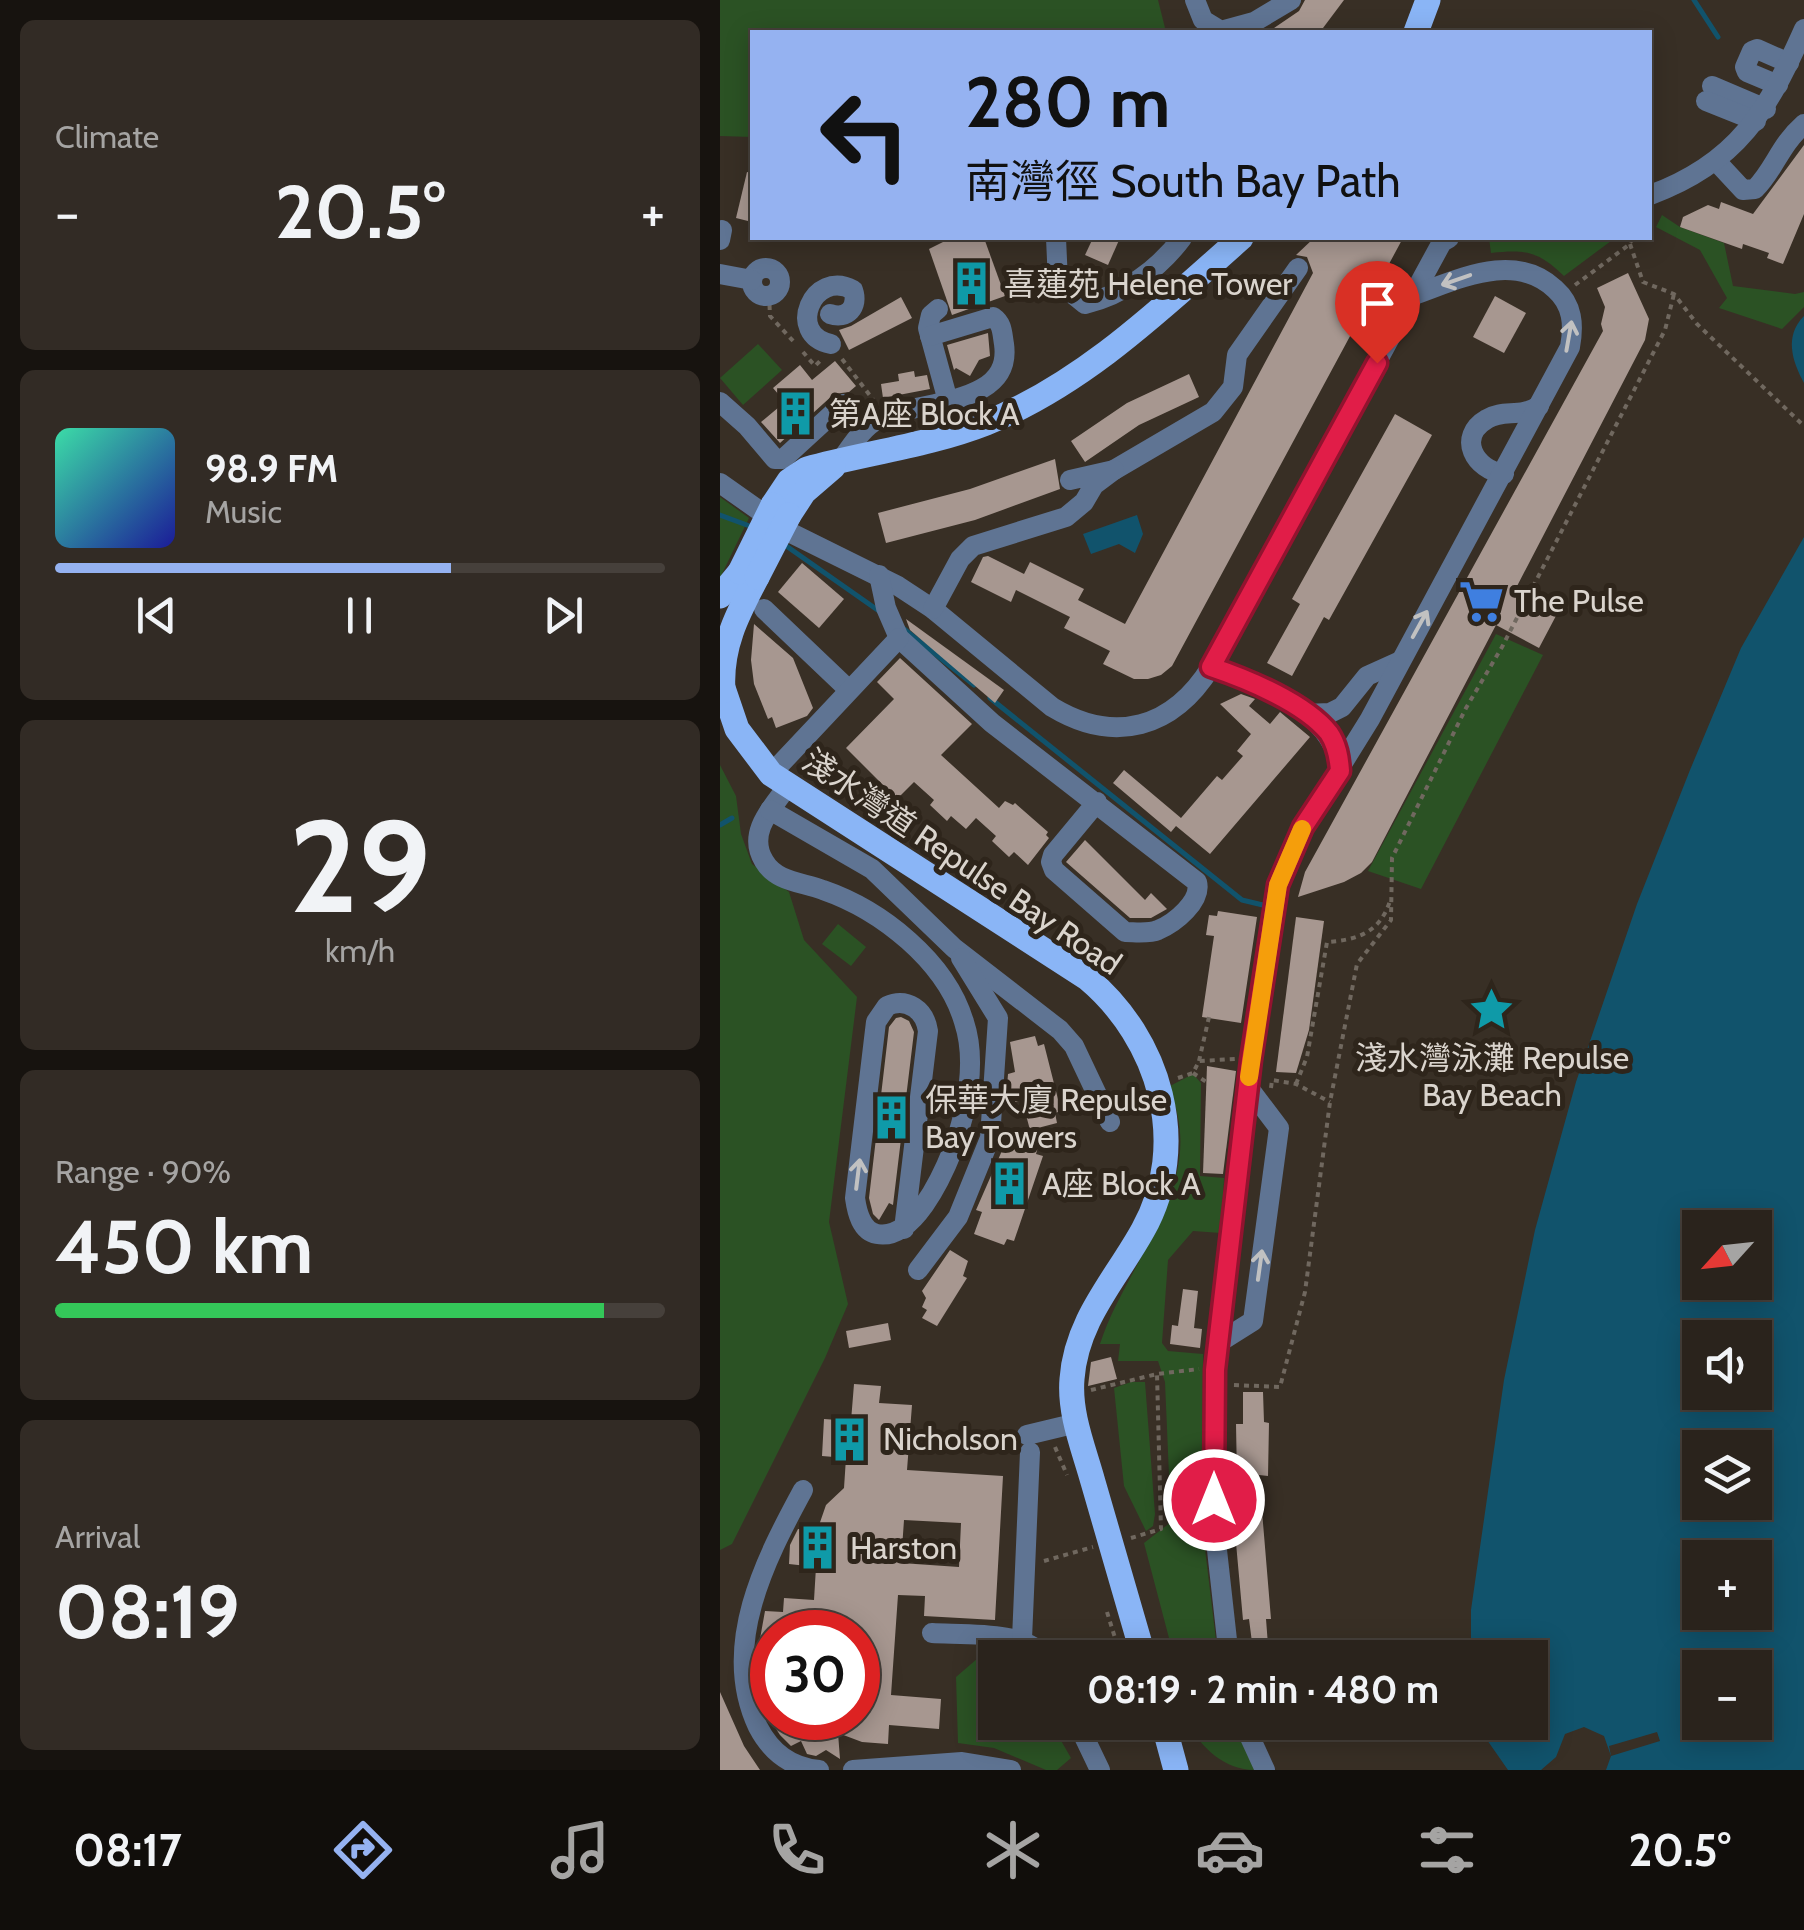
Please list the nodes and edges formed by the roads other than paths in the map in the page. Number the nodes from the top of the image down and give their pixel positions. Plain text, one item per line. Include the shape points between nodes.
1 (1196, 0) edge
2 (1291, 0) edge
3 (1428, 0) edge
4 (1257, 27) edge
5 (1804, 29) edge
6 (1417, 30) edge
7 (1789, 63) junction
8 (1778, 85) junction
9 (1710, 93) dead end
10 (1760, 115) junction
11 (1804, 124) edge
12 (1716, 160) junction
13 (1652, 194) edge
14 (1056, 240) edge
15 (1181, 240) edge
16 (1239, 240) edge
17 (1446, 240) edge
18 (1298, 268) dead end
19 (720, 274) edge
20 (1414, 295) junction
21 (814, 296) junction
22 (938, 308) dead end
23 (830, 314) dead end
24 (930, 336) junction
25 (831, 344) dead end
26 (948, 401) junction
27 (720, 402) edge
28 (843, 404) dead end
29 (1540, 406) junction
30 (841, 460) junction
31 (1114, 470) junction
32 (1504, 474) junction
33 (1070, 480) dead end
34 (720, 483) edge
35 (880, 583) junction
36 (764, 609) dead end
37 (933, 610) junction
38 (724, 618) edge
39 (895, 630) junction
40 (1398, 662) junction
41 (1211, 667) junction
42 (722, 685) edge
43 (848, 690) junction
44 (1305, 714) junction
45 (1340, 771) junction
46 (779, 780) junction
47 (1097, 802) junction
48 (770, 810) junction
49 (954, 948) junction
50 (1248, 1088) junction
51 (1110, 1122) dead end
52 (904, 1229) junction
53 (918, 1270) dead end
54 (1218, 1342) junction
55 (1077, 1424) junction
56 (803, 1490) dead end
57 (932, 1632) dead end
58 (1022, 1639) joint
59 (1139, 1640) edge
60 (1227, 1640) edge
61 (1086, 1740) edge
62 (1168, 1740) edge
63 (1251, 1740) edge
64 (818, 1770) edge
65 (853, 1770) edge
66 (1011, 1770) edge
67 (1100, 1770) edge
68 (1176, 1770) edge
69 (1265, 1770) edge

1 - 4 street via 1203,20 1216,30
2 - 4 street
3 - 6 main road
5 - 7 street
7 - 8 street
7 - 8 street via 1752,52 1747,72
8 - 10 street
9 - 10 street
10 - 12 street
11 - 12 street via 1755,189 1743,190
12 - 13 street
14 - 15 street via 1058,282 1085,304 1114,297
16 - 30 main road, 淺水灣道 Repulse Bay Road via 1139,327 1031,401 969,429
17 - 20 street
18 - 31 street via 1237,356 1224,401
19 - 21 street via 752,280 768,268 779,284
29 -> 20 street via 1573,328 1567,303 1546,280 1503,269
20 - 41 street
21 - 23 street via 836,284 853,290 851,311
21 - 25 street via 806,326
22 - 24 street via 929,319
24 - 26 street
24 - 26 street via 989,316 1000,323 1003,371 984,388
26 - 30 street via 878,420
27 - 28 street via 774,460 784,459
29 - 32 street
29 - 32 street via 1517,416 1490,416 1472,437 1478,464
30 - 38 main road, 淺水灣道 Repulse Bay Road, bridge via 799,473 783,488 781,510
31 - 33 street
31 - 37 street via 1066,517 973,546
40 -> 32 street
34 - 35 street
35 - 37 street
35 - 39 street
36 - 43 street
37 - 41 street via 1052,707 1092,726 1154,720 1186,700
38 - 42 main road, 淺水灣道 Repulse Bay Road
39 - 43 street
39 - 47 street via 992,723
40 - 44 street via 1367,676 1342,707
40 - 45 street
41 - 44 street
42 - 46 main road, 淺水灣道 Repulse Bay Road via 738,728
43 - 46 street
44 - 45 street via 1327,730
45 - 50 street via 1303,827 1278,885
46 - 48 street
46 - 55 main road, 淺水灣道 Repulse Bay Road via 1088,978 1132,1025 1147,1053 1166,1125 1162,1180 1146,1225 1082,1334 1072,1380
47 - 47 street via 1197,882 1186,910 1157,931 1125,932 1054,870 1053,855
48 - 49 street via 872,869
48 - 52 street via 757,841 772,872 857,905 888,925 951,992 965,1024 968,1081 960,1128 938,1182
49 - 51 street via 1074,1046
49 - 53 street via 998,1018 990,1138 958,1217
50 - 54 street
54 -> 50 street via 1252,1321 1278,1128
52 -> 52 street via 870,1232 855,1198 876,1022 887,1006 902,1003 923,1016 928,1031
54 - 60 street via 1214,1532
55 - 58 street via 1028,1444
55 - 59 main road, 淺水灣道 Repulse Bay Road
56 - 64 street via 756,1588 743,1672 767,1742 794,1764
57 - 58 street
61 - 67 street
62 - 68 main road
63 - 69 street
65 - 66 street via 962,1762

